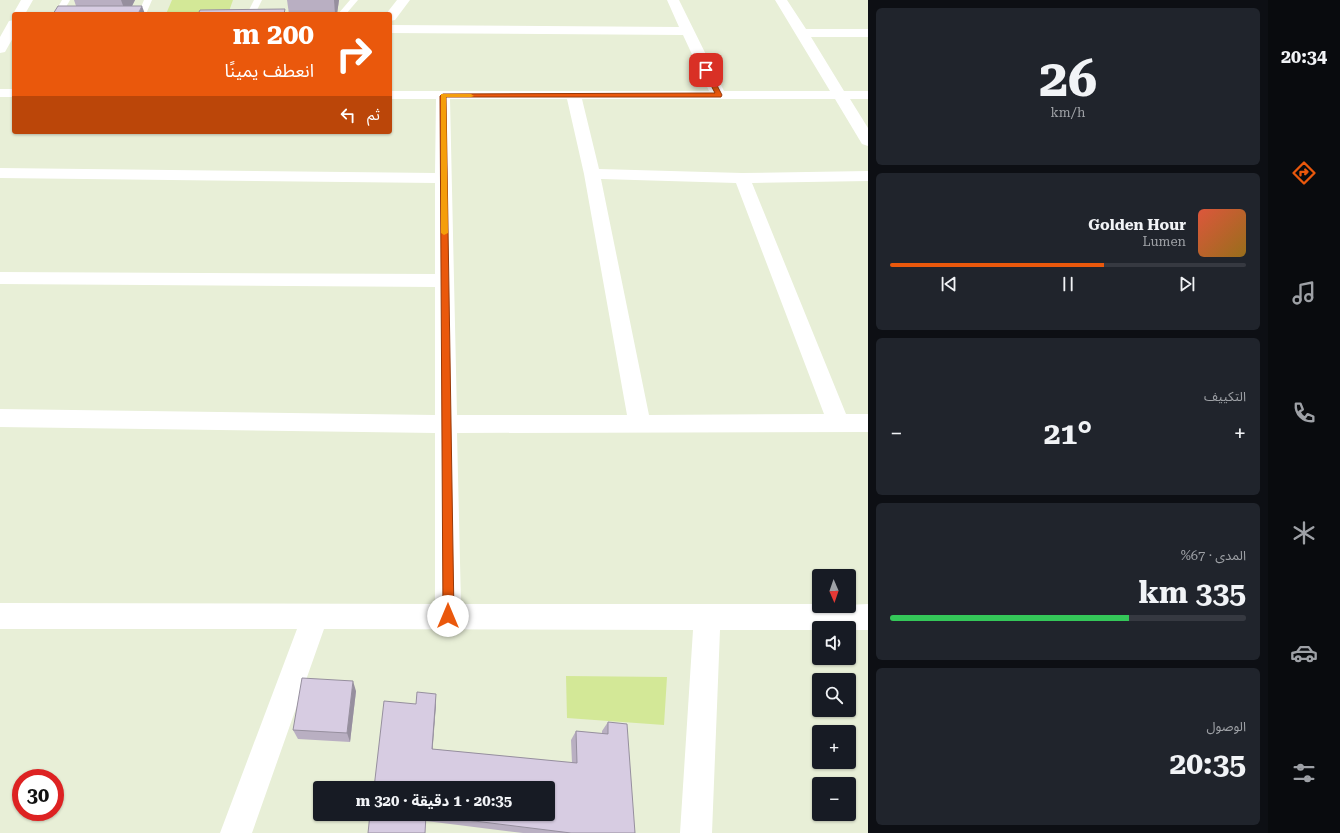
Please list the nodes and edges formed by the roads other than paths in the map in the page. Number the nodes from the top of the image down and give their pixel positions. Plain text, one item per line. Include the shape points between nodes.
1 (27, 0) edge
2 (66, 0) edge
3 (148, 0) edge
4 (258, 0) edge
5 (354, 0) edge
6 (404, 0) edge
7 (673, 0) edge
8 (780, 0) edge
9 (20, 12) edge
10 (59, 12) edge
11 (143, 12) edge
12 (252, 12) edge
13 (344, 12) edge
14 (392, 15) edge
15 (12, 28) edge
16 (392, 29) edge
17 (688, 31) junction
18 (801, 33) junction
19 (868, 33) edge
20 (0, 49) edge
21 (0, 92) edge
22 (12, 93) edge
23 (392, 95) edge
24 (573, 95) junction
25 (719, 95) junction
26 (840, 95) junction
27 (868, 95) edge
28 (443, 96) junction
29 (868, 140) edge
30 (0, 173) edge
31 (592, 174) junction
32 (868, 176) edge
33 (444, 178) junction
34 (742, 178) junction
35 (0, 278) edge
36 (445, 280) junction
37 (0, 418) edge
38 (868, 423) edge
39 (446, 424) junction
40 (640, 424) junction
41 (839, 424) junction
42 (0, 616) edge
43 (315, 616) junction
44 (448, 616) junction
45 (707, 616) junction
46 (868, 617) edge
47 (236, 833) edge
48 (696, 833) edge

1 - 9 street
2 - 10 lane
3 - 11 lane
4 - 12 lane
5 - 13 lane
6 - 14 street
7 - 17 street
8 - 18 street
15 - 20 street
16 - 17 street
17 - 25 street
18 - 19 street
18 - 26 street
21 - 22 street
23 - 28 street
24 - 25 street
24 - 28 street
24 - 31 street
25 - 26 street
26 - 27 street
26 - 29 street
28 - 33 street
30 - 33 street
31 - 34 street
31 - 40 street
32 - 34 street
33 - 36 street
34 - 41 street
35 - 36 street
36 - 39 street
37 - 39 street
38 - 41 street
39 - 40 street
39 - 44 street
40 - 41 street
42 - 43 street
43 - 44 street
43 - 47 street
44 - 45 street
45 - 46 street
45 - 48 street

